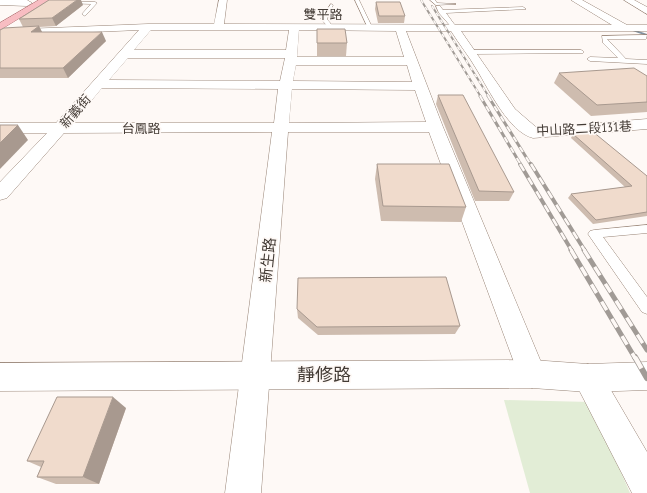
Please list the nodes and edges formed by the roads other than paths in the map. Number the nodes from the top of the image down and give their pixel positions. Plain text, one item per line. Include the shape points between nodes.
1 (223, 0) edge
2 (357, 0) edge
3 (575, 0) edge
4 (590, 0) edge
5 (628, 0) edge
6 (39, 1) edge
7 (0, 2) edge
8 (57, 2) edge
9 (434, 2) edge
10 (458, 4) dead end
11 (331, 5) dead end
12 (523, 9) dead end
13 (647, 11) edge
14 (441, 12) junction
15 (85, 14) dead end
16 (0, 18) edge
17 (0, 27) edge
18 (148, 27) junction
19 (218, 28) junction
20 (294, 28) junction
21 (331, 28) junction
22 (371, 28) junction
23 (400, 28) junction
24 (454, 28) junction
25 (624, 28) junction
26 (645, 32) edge
27 (0, 33) edge
28 (472, 52) junction
29 (581, 52) dead end
30 (125, 54) junction
31 (291, 57) junction
32 (590, 60) dead end
33 (412, 61) junction
34 (624, 61) junction
35 (647, 62) edge
36 (99, 84) junction
37 (420, 86) junction
38 (285, 87) junction
39 (647, 124) edge
40 (281, 127) junction
41 (434, 127) junction
42 (0, 128) edge
43 (61, 128) junction
44 (0, 194) edge
45 (647, 229) edge
46 (647, 308) edge
47 (532, 374) junction
48 (256, 375) junction
49 (647, 376) edge
50 (0, 377) edge
51 (588, 378) junction
52 (647, 486) edge
53 (243, 493) edge

1 - 19 street
2 - 22 lane
3 - 25 street
4 - 26 street
5 - 13 street
6 - 7 street
6 - 16 main road
6 - 17 main road
8 - 15 lane via 95,3
9 - 10 lane
9 - 14 lane
11 - 21 lane via 324,19
12 - 14 lane
14 - 24 lane
18 - 19 street, 雙平路
18 - 27 street, 雙平路
18 - 30 street, 新義街
19 - 20 street, 雙平路
20 - 21 street, 雙平路
20 - 31 street, 新生路
21 - 22 street, 雙平路
22 - 23 street, 雙平路
23 - 24 street, 雙平路
23 - 33 street
24 - 25 street, 雙平路
24 - 28 street, 中山路二段131巷
25 - 26 street
26 - 34 lane via 604,37 605,42
28 - 29 lane
28 - 39 street, 中山路二段131巷 via 509,112 533,132
30 - 31 street
30 - 36 street, 新義街
31 - 33 street
31 - 38 street, 新生路
32 - 34 lane
33 - 37 street
34 - 35 lane
36 - 38 street
36 - 43 street, 新義街
37 - 38 street
37 - 41 street
38 - 40 street, 新生路
40 - 41 street, 台鳳路
40 - 43 street, 台鳳路
40 - 48 street, 新生路
41 - 47 street
42 - 43 street, 台鳳路
43 - 44 street, 新義街
45 - 46 lane via 594,234
47 - 48 street, 靜修路
47 - 51 street, 靜修路
48 - 50 street, 靜修路
48 - 53 street, 新生路
49 - 51 street, 靜修路
51 - 52 street

